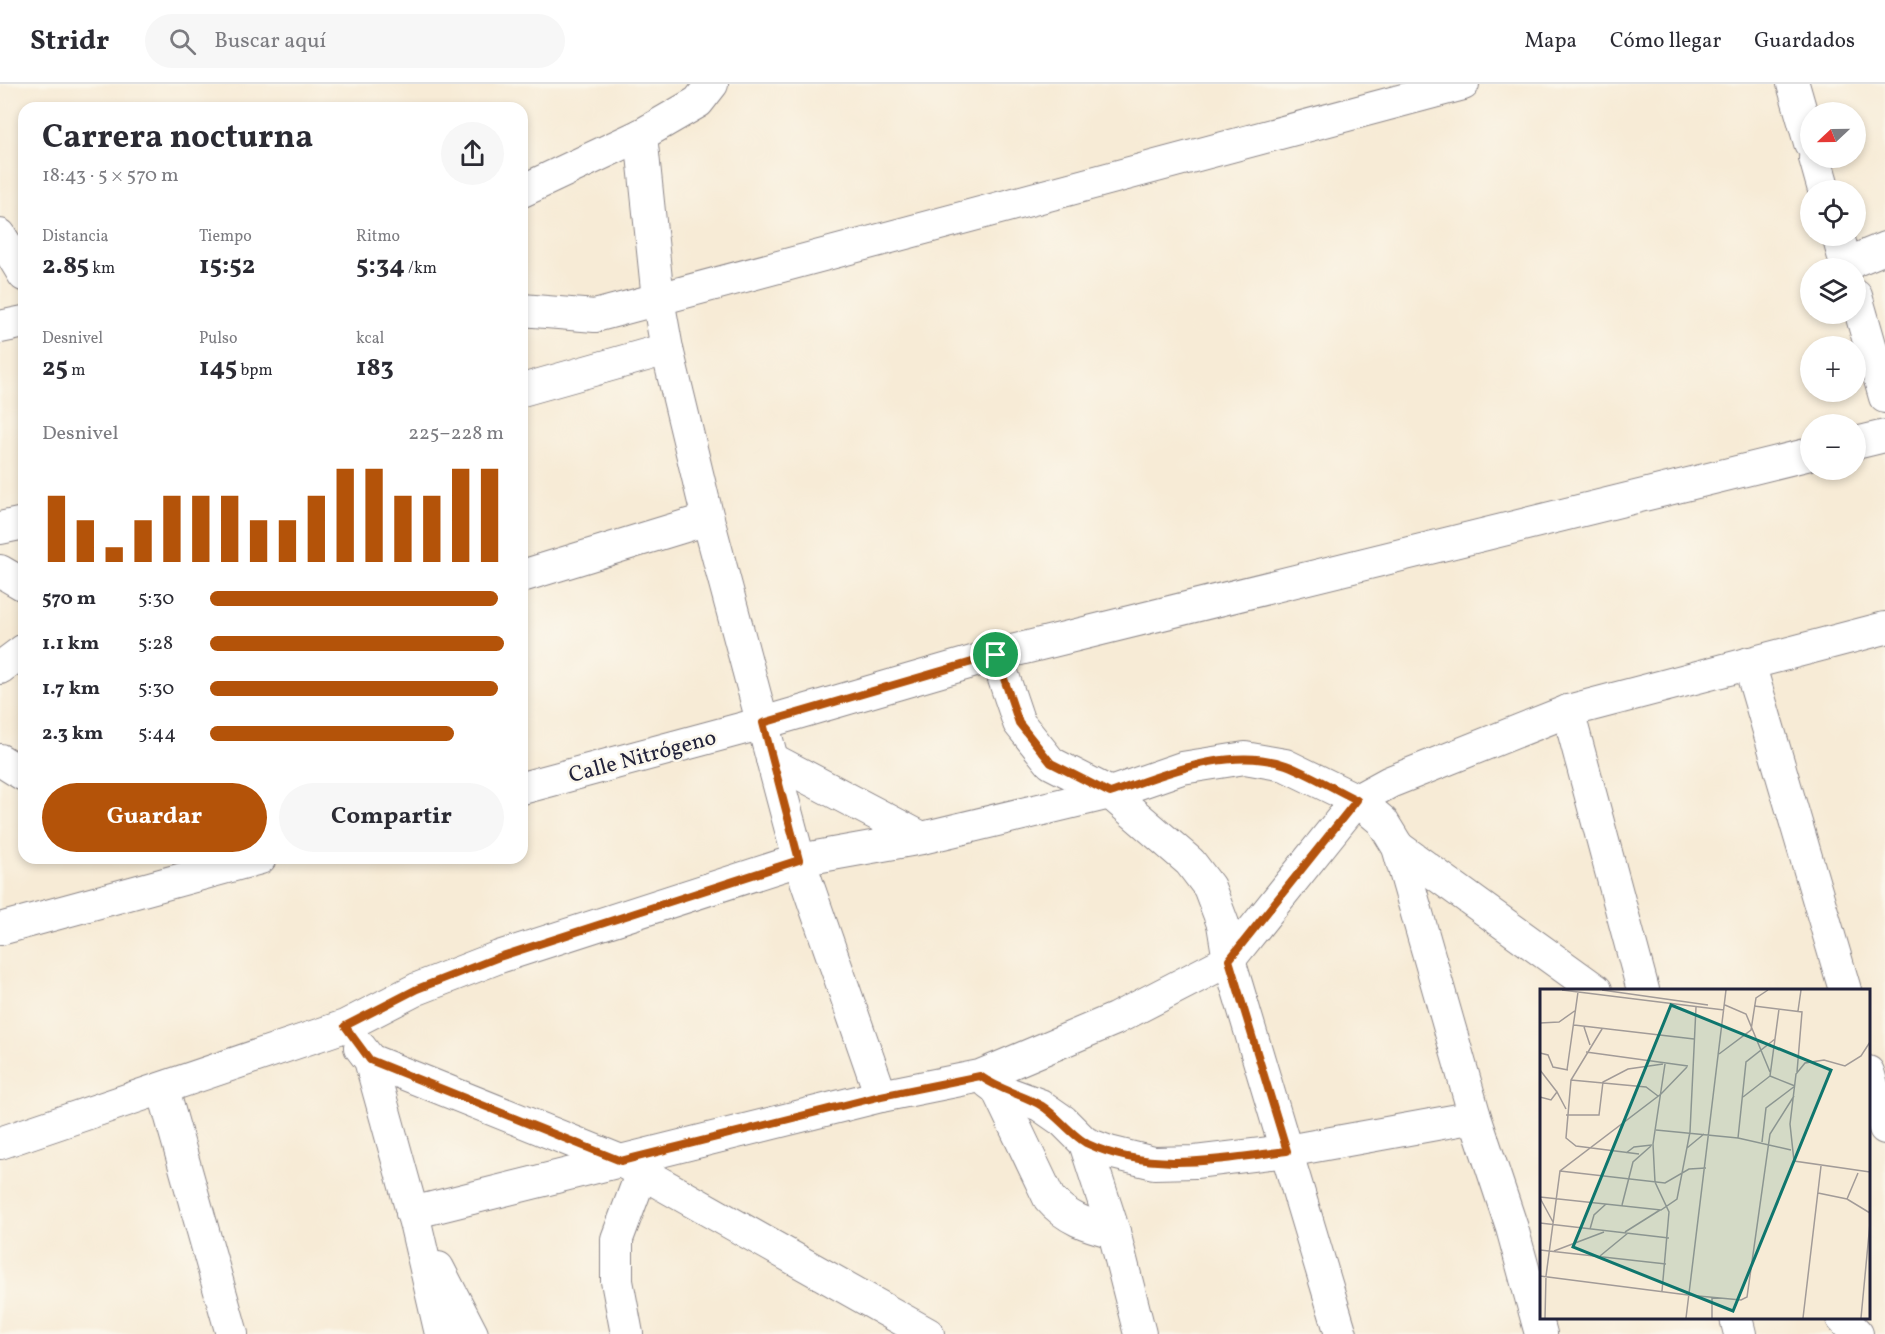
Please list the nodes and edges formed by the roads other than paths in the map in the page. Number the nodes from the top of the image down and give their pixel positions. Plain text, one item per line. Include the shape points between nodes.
1 (712, 84) edge
2 (1463, 84) edge
3 (1793, 84) edge
4 (1800, 108) edge
5 (641, 135) junction
6 (528, 188) edge
7 (0, 235) edge
8 (1885, 248) edge
9 (1844, 256) edge
10 (18, 265) edge
11 (658, 299) junction
12 (528, 310) edge
13 (18, 323) edge
14 (1864, 324) edge
15 (0, 327) edge
16 (667, 349) junction
17 (528, 388) edge
18 (1885, 397) edge
19 (1885, 436) edge
20 (1866, 441) edge
21 (1800, 456) edge
22 (708, 519) junction
23 (18, 524) edge
24 (0, 528) edge
25 (0, 571) edge
26 (528, 574) edge
27 (18, 582) edge
28 (1885, 628) edge
29 (18, 654) edge
30 (996, 655) junction
31 (1749, 663) junction
32 (0, 668) edge
33 (1568, 711) junction
34 (763, 723) junction
35 (772, 759) junction
36 (0, 760) edge
37 (18, 771) edge
38 (528, 786) edge
39 (1110, 793) junction
40 (1357, 800) junction
41 (922, 838) junction
42 (1398, 847) junction
43 (799, 860) junction
44 (174, 864) edge
45 (238, 864) edge
46 (193, 876) junction
47 (0, 929) edge
48 (1229, 960) junction
49 (1595, 989) edge
50 (1643, 989) edge
51 (1845, 989) edge
52 (345, 1026) junction
53 (370, 1060) junction
54 (1870, 1076) edge
55 (989, 1082) junction
56 (163, 1089) junction
57 (881, 1096) junction
58 (1475, 1117) junction
59 (1870, 1122) edge
60 (1885, 1128) edge
61 (1885, 1133) edge
62 (0, 1143) edge
63 (1085, 1143) junction
64 (1287, 1151) junction
65 (631, 1167) junction
66 (414, 1219) junction
67 (1512, 1228) junction
68 (1114, 1232) junction
69 (1540, 1247) edge
70 (1736, 1319) edge
71 (1844, 1319) edge
72 (232, 1334) edge
73 (441, 1334) edge
74 (472, 1334) edge
75 (627, 1334) edge
76 (928, 1334) edge
77 (1140, 1334) edge
78 (1341, 1334) edge
79 (1541, 1334) edge
80 (1740, 1334) edge
81 (1857, 1334) edge

1 - 5 street via 698,102
2 - 11 street
3 - 4 street
5 - 6 street
5 - 11 street
7 - 10 street
8 - 9 street
11 - 12 street via 595,316
11 - 16 street
13 - 15 street
14 - 18 street
16 - 17 street
16 - 22 street
19 - 20 street
21 - 30 street, Calle Nitrógeno
22 - 26 street
22 - 34 street
23 - 24 street
25 - 27 street
28 - 31 street
29 - 32 street
30 - 34 street, Calle Nitrógeno
30 - 39 street via 1019,723 1051,763
31 - 33 street
31 - 51 street
33 - 40 street via 1390,782
33 - 50 street
34 - 35 street
34 - 38 street, Calle Nitrógeno
35 - 41 street
35 - 43 street
36 - 37 street
39 - 40 street via 1182,768 1245,758 1285,765
39 - 41 street
39 - 48 street via 1190,862 1209,887 1223,924
40 - 42 street via 1382,821
40 - 48 street
41 - 43 street
42 - 49 street
42 - 58 street
43 - 52 street via 499,957 417,989
43 - 57 street
44 - 46 street
45 - 46 street
46 - 47 street
48 - 55 street
48 - 64 street
52 - 53 street
52 - 56 street
53 - 65 street
53 - 66 street
54 - 60 street
55 - 57 street
55 - 63 street via 1040,1105
55 - 68 street via 1049,1198 1061,1212 1083,1224
56 - 62 street
56 - 72 street
57 - 65 street
58 - 64 street
58 - 67 street
59 - 61 street
63 - 64 street via 1154,1162 1196,1162
63 - 68 street
64 - 78 street
65 - 66 street
65 - 75 street via 617,1239 617,1281
65 - 76 street
66 - 73 street
66 - 74 street
67 - 69 street
67 - 79 street
68 - 77 street
70 - 80 street
71 - 81 street

